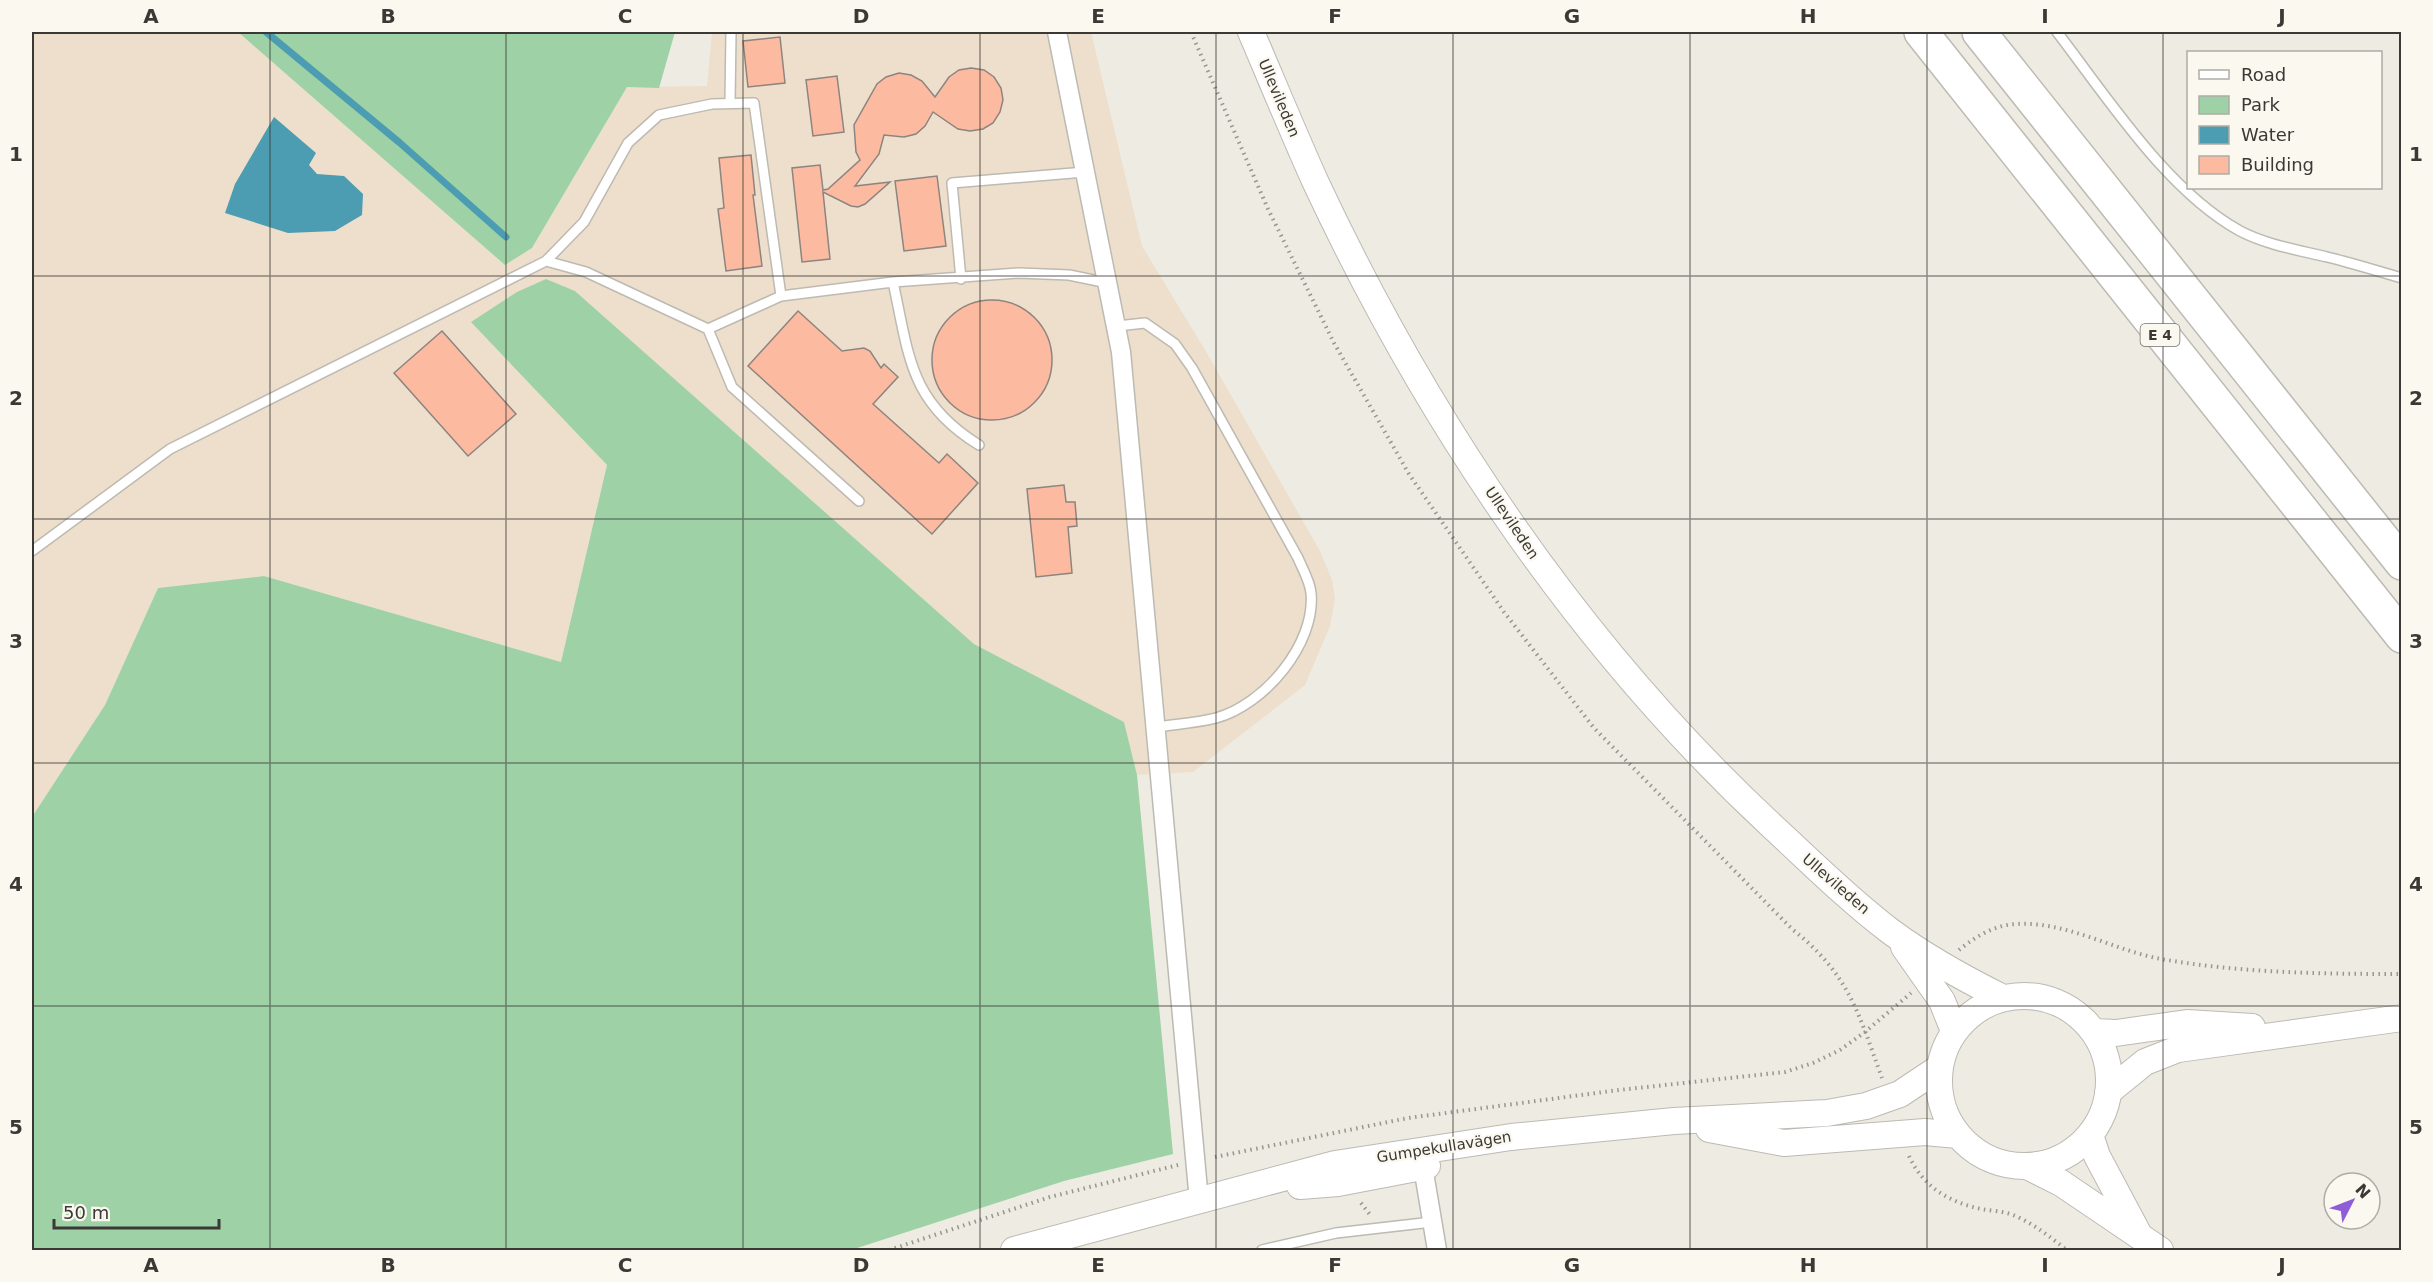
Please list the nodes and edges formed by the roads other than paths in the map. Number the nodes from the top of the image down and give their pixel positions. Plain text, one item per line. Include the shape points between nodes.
1 (732, 32) edge
2 (1057, 32) edge
3 (1251, 32) edge
4 (1921, 32) edge
5 (1979, 32) edge
6 (2056, 32) edge
7 (729, 104) junction
8 (1085, 172) junction
9 (546, 261) junction
10 (2402, 278) edge
11 (961, 279) junction
12 (893, 282) junction
13 (1109, 283) junction
14 (781, 296) junction
15 (1117, 326) junction
16 (708, 329) junction
17 (979, 445) dead end
18 (858, 501) dead end
19 (32, 551) edge
20 (2402, 563) edge
21 (2402, 636) edge
22 (1156, 727) junction
23 (1891, 931) junction
24 (2004, 998) junction
25 (2402, 1018) edge
26 (1954, 1031) junction
27 (2303, 1031) junction
28 (2094, 1032) junction
29 (1939, 1068) junction
30 (2108, 1092) junction
31 (1664, 1122) junction
32 (1958, 1135) junction
33 (2090, 1135) junction
34 (1421, 1159) junction
35 (2027, 1166) junction
36 (1199, 1201) junction
37 (1432, 1221) junction
38 (2139, 1236) junction
39 (1014, 1251) edge
40 (1262, 1251) edge
41 (1437, 1251) edge
42 (2160, 1251) edge

1 - 7 lane
2 - 8 street
3 - 23 main road, Ullevileden via 1316,182 1381,311 1456,441 1553,583 1637,688 1726,783
4 - 21 highway, E 4
5 - 20 highway
6 - 10 lane via 2156,160 2212,212 2240,231 2271,243
7 - 9 lane via 659,115 627,143 584,222
7 - 14 lane via 754,103
8 - 11 lane via 952,183
8 - 13 street
9 - 16 lane via 585,272
9 - 19 lane via 170,449
11 - 12 lane
11 - 13 lane via 1019,273 1069,275
12 - 14 lane
12 - 17 lane via 913,370 933,408 957,432
13 - 15 street
14 - 16 lane
15 - 22 street
15 - 22 lane via 1145,323 1175,344 1298,558 1311,591 1310,612 1297,649 1262,693 1243,707 1216,718
16 - 18 lane via 732,387
22 - 36 street
23 - 24 main road, Ullevileden via 1966,979
23 - 26 main road, Ullevileden via 1942,1001
24 - 26 main road via 1976,1010
24 - 28 main road via 2029,996 2054,1001
25 - 27 main road
26 - 29 main road
27 - 28 main road via 2187,1023 2116,1033
27 - 30 main road via 2178,1049 2145,1062
28 - 30 main road via 2107,1061
29 - 31 main road, Gumpekullavägen via 1900,1094 1866,1106 1827,1113
29 - 32 main road via 1940,1097 1946,1117
30 - 33 main road via 2102,1115
31 - 32 main road, Gumpekullavägen via 1784,1143 1925,1132
31 - 34 main road, Gumpekullavägen via 1515,1153
32 - 35 main road via 1982,1155 2011,1166
33 - 35 main road via 2068,1154
33 - 38 main road
34 - 36 main road, Gumpekullavägen via 1338,1183 1236,1192
34 - 37 street
35 - 38 main road via 2061,1183
36 - 39 main road, Gumpekullavägen
37 - 40 lane via 1336,1233
37 - 41 street
38 - 42 main road

